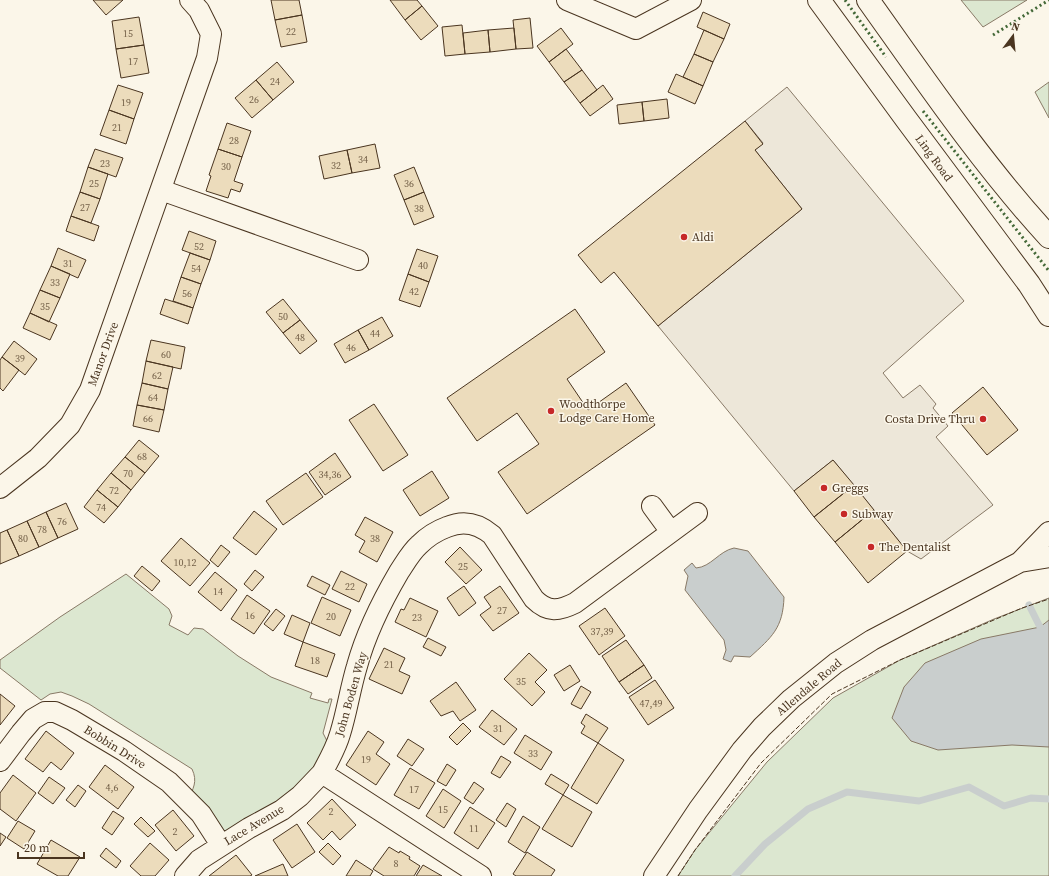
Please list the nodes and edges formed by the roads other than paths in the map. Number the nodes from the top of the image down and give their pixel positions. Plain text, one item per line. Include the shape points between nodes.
1 (190, 0) edge
2 (567, 0) edge
3 (691, 0) edge
4 (820, 0) edge
5 (868, 0) edge
6 (161, 190) junction
7 (1049, 236) edge
8 (358, 260) dead end
9 (1049, 316) edge
10 (0, 488) edge
11 (652, 506) dead end
12 (697, 513) dead end
13 (671, 532) junction
14 (1049, 532) edge
15 (1049, 557) edge
16 (1020, 562) junction
17 (0, 761) edge
18 (322, 773) junction
19 (221, 845) junction
20 (185, 876) edge
21 (481, 876) edge
22 (654, 876) edge

1 - 6 street, Manor Drive via 199,10 210,34 209,46
2 - 3 street via 636,29
4 - 9 main road, Ling Road via 1029,284
5 - 7 main road via 961,129
6 - 8 street
6 - 10 street, Manor Drive via 90,390 70,425 38,458
11 - 13 street
12 - 13 street, John Boden Way
13 - 18 street, John Boden Way via 575,603 562,609 553,609 541,606 534,599 492,535 484,529 462,523 436,531 418,545 407,560 390,587 373,623 357,664 340,735
14 - 16 street, Allendale Road
15 - 16 street, Allendale Road
16 - 22 street, Allendale Road via 872,640 836,663 791,699 742,750
17 - 19 street, Bobbin Drive via 33,719 45,712 55,712 124,751 169,782 201,814
18 - 19 street, Lace Avenue via 282,810
18 - 21 street
19 - 20 street, Lace Avenue via 199,860

